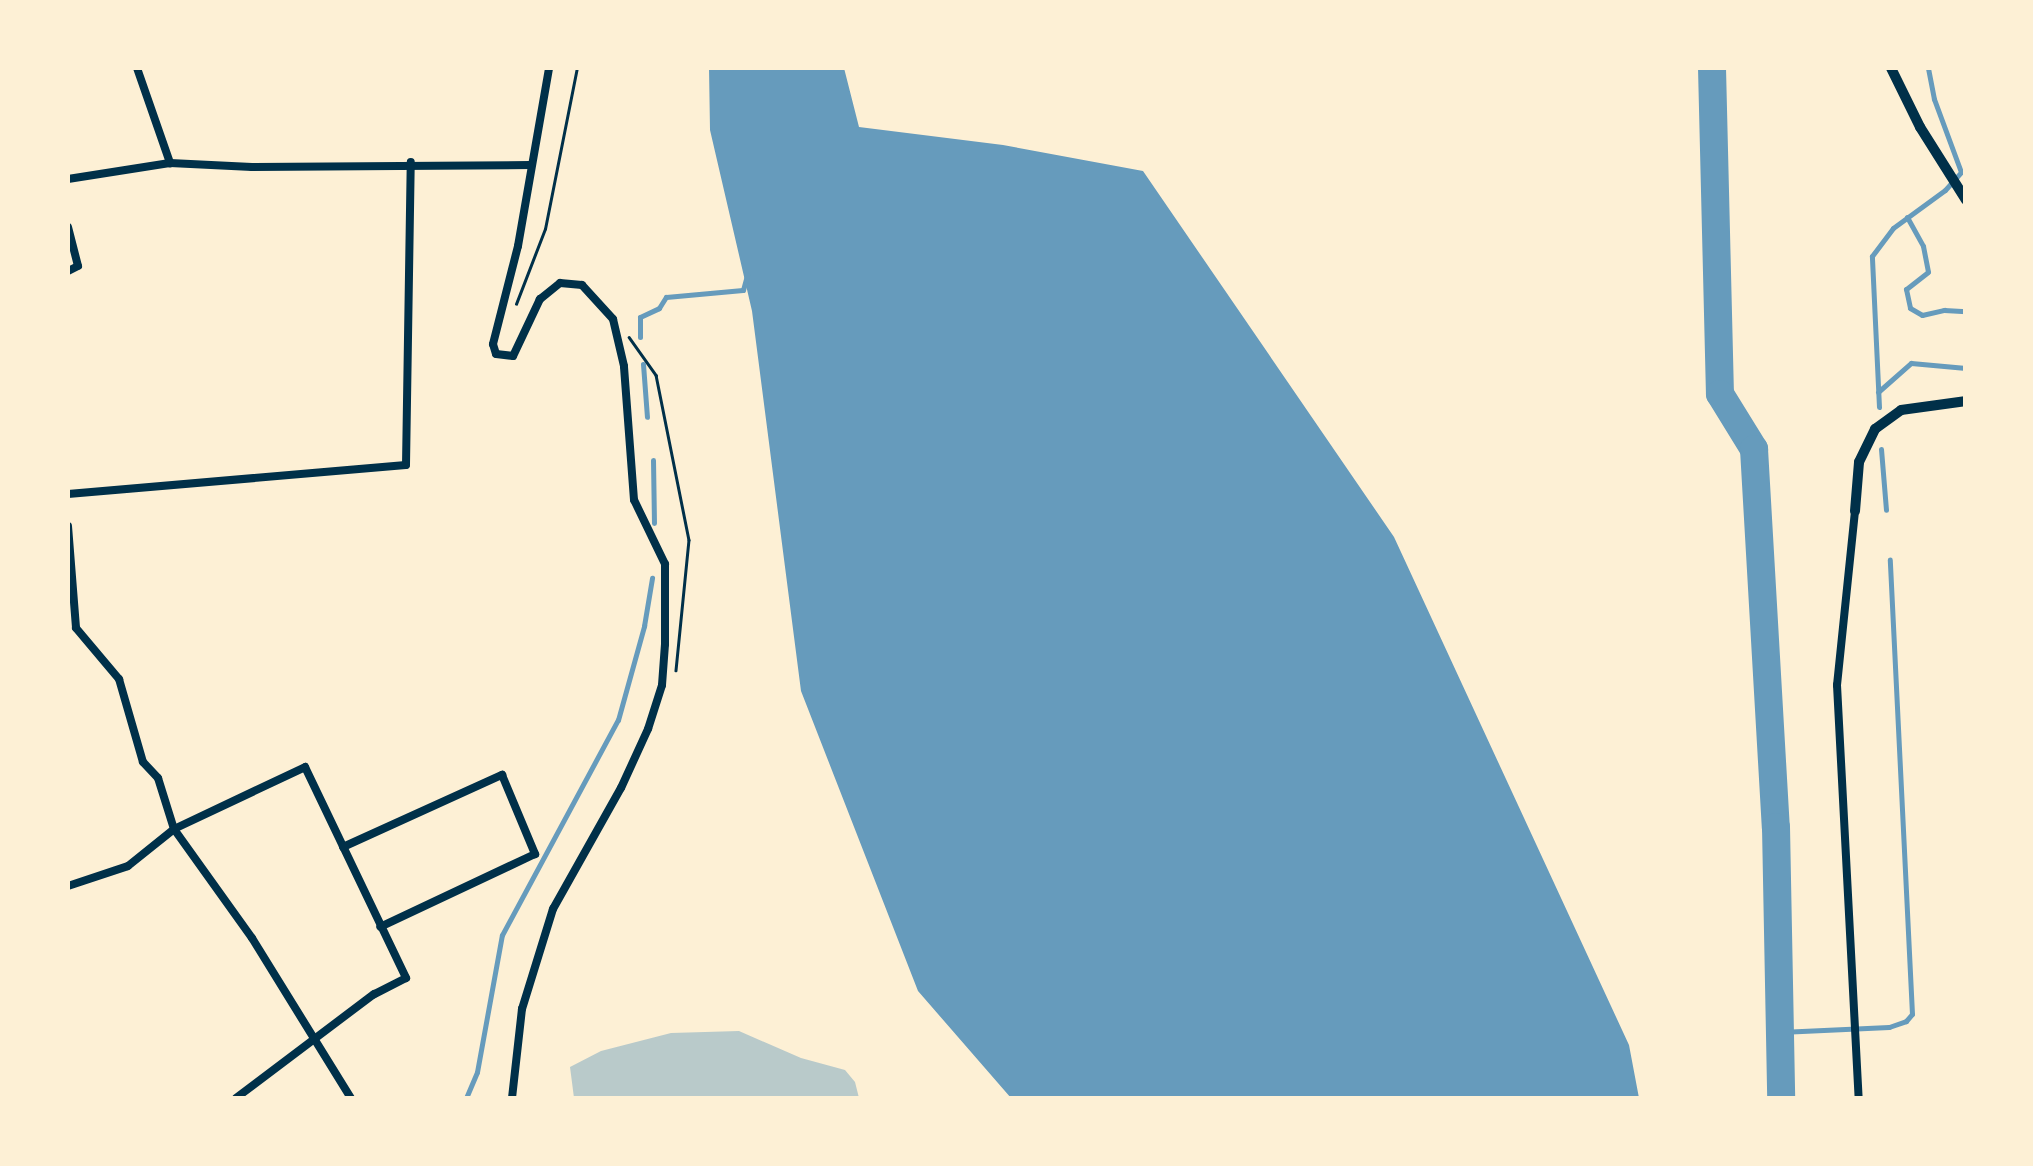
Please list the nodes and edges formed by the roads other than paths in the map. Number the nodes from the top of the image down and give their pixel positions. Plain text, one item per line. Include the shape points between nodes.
1 (137, 68) edge
2 (549, 68) edge
3 (1890, 68) edge
4 (411, 162) junction
5 (170, 163) junction
6 (530, 165) junction
7 (68, 178) edge
8 (1966, 200) edge
9 (68, 226) edge
10 (68, 272) edge
11 (1966, 401) edge
12 (68, 494) edge
13 (1855, 511) joint
14 (68, 526) edge
15 (174, 829) junction
16 (343, 847) junction
17 (68, 886) edge
18 (380, 927) junction
19 (315, 1042) junction
20 (236, 1098) edge
21 (351, 1098) edge
22 (512, 1098) edge
23 (1859, 1098) edge

1 - 5 street
2 - 6 street
3 - 8 street
4 - 5 street
4 - 6 street
4 - 12 street via 406,465
5 - 7 street
6 - 22 street via 518,246 497,317 496,354 513,356 540,298 560,283 582,285 613,320 624,366 634,500 665,564 662,685 621,788 553,909 522,1009
9 - 10 street via 78,266
11 - 13 street via 1901,410 1875,429 1859,462
13 - 23 street via 1837,685
14 - 15 street via 76,628 118,679 143,762 158,778
15 - 16 street via 305,767
15 - 17 street via 128,866
15 - 19 street
16 - 18 street
16 - 18 street via 502,775 535,854
18 - 19 street via 406,978 374,994
19 - 20 street
19 - 21 street

